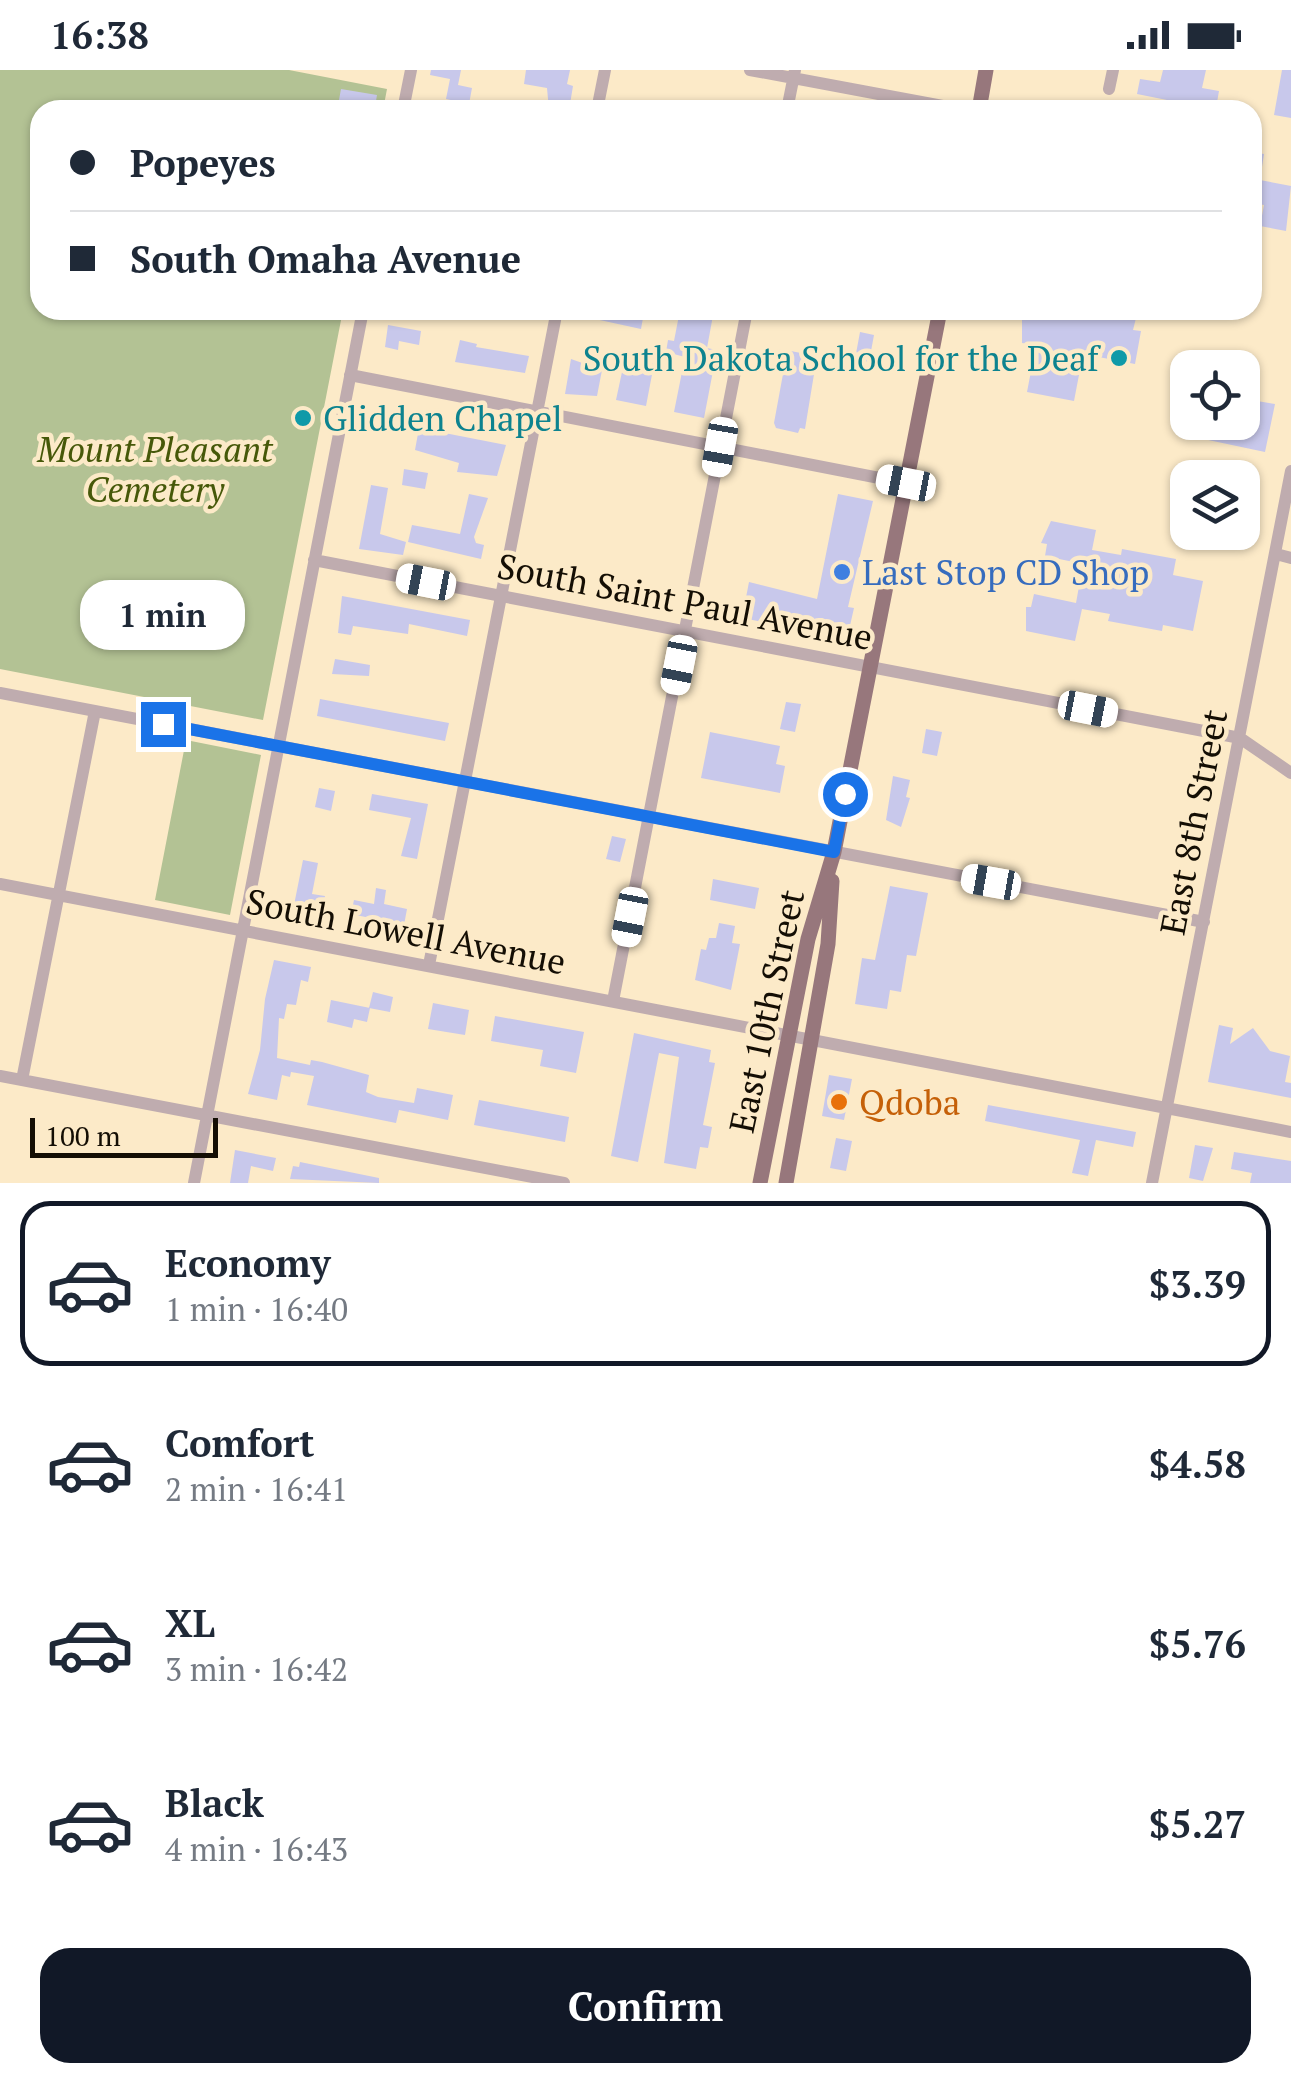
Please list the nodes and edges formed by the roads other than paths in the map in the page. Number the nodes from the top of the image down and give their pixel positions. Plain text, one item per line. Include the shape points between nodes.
1 (411, 70) edge
2 (605, 70) edge
3 (750, 70) edge
4 (986, 70) edge
5 (1113, 70) edge
6 (794, 74) edge
7 (1109, 88) dead end
8 (405, 100) edge
9 (599, 100) edge
10 (789, 100) edge
11 (917, 100) edge
12 (980, 100) edge
13 (361, 320) edge
14 (555, 320) edge
15 (745, 320) edge
16 (938, 320) edge
17 (350, 375) junction
18 (536, 412) junction
19 (720, 447) junction
20 (1291, 472) edge
21 (906, 483) junction
22 (1276, 554) junction
23 (1291, 558) edge
24 (314, 560) junction
25 (500, 596) junction
26 (685, 632) junction
27 (870, 667) junction
28 (0, 693) edge
29 (94, 711) junction
30 (1240, 738) junction
31 (279, 746) junction
32 (1291, 772) edge
33 (466, 780) junction
34 (650, 816) junction
35 (834, 852) junction
36 (0, 884) edge
37 (59, 896) junction
38 (1204, 922) junction
39 (244, 930) junction
40 (429, 966) junction
41 (614, 1001) junction
42 (787, 1036) junction
43 (814, 1041) junction
44 (0, 1076) edge
45 (22, 1080) junction
46 (1167, 1108) junction
47 (207, 1115) junction
48 (1291, 1132) edge
49 (194, 1183) edge
50 (564, 1183) edge
51 (760, 1183) edge
52 (786, 1183) edge
53 (1152, 1183) edge

1 - 8 street
2 - 9 street
3 - 6 street
4 - 12 main road
5 - 7 street
6 - 10 street
6 - 11 street
13 - 17 street
14 - 18 street
15 - 19 street
16 - 21 main road, East 10th Street
17 - 18 street
17 - 24 street
18 - 19 street
18 - 25 street
19 - 21 street
19 - 26 street
20 - 22 street, East 8th Street
21 - 27 main road, East 10th Street
22 - 23 street
22 - 30 street, East 8th Street
24 - 25 street, South Saint Paul Avenue
24 - 31 street
25 - 26 street, South Saint Paul Avenue
25 - 33 street
26 - 27 street, South Saint Paul Avenue
26 - 34 street
27 - 30 street, South Saint Paul Avenue
27 - 35 main road, East 10th Street
28 - 29 street
29 - 31 street
29 - 37 street
30 - 32 street
30 - 38 street, East 8th Street
31 - 33 street
31 - 39 street
33 - 34 street
33 - 40 street
34 - 35 street
34 - 41 street
35 - 38 street
35 - 42 main road, East 10th Street
35 - 43 main road, East 10th Street
36 - 37 street, South Lowell Avenue
37 - 39 street, South Lowell Avenue
37 - 45 street
38 - 46 street, East 8th Street
39 - 40 street, South Lowell Avenue
39 - 47 street
40 - 41 street, South Lowell Avenue
41 - 42 street, South Lowell Avenue
42 - 43 street, South Lowell Avenue
42 - 51 main road, East 10th Street
43 - 46 street, South Lowell Avenue
43 - 52 main road, East 10th Street
44 - 45 street
45 - 47 street
46 - 48 street, South Lowell Avenue
46 - 53 street, East 8th Street
47 - 49 street
47 - 50 street

